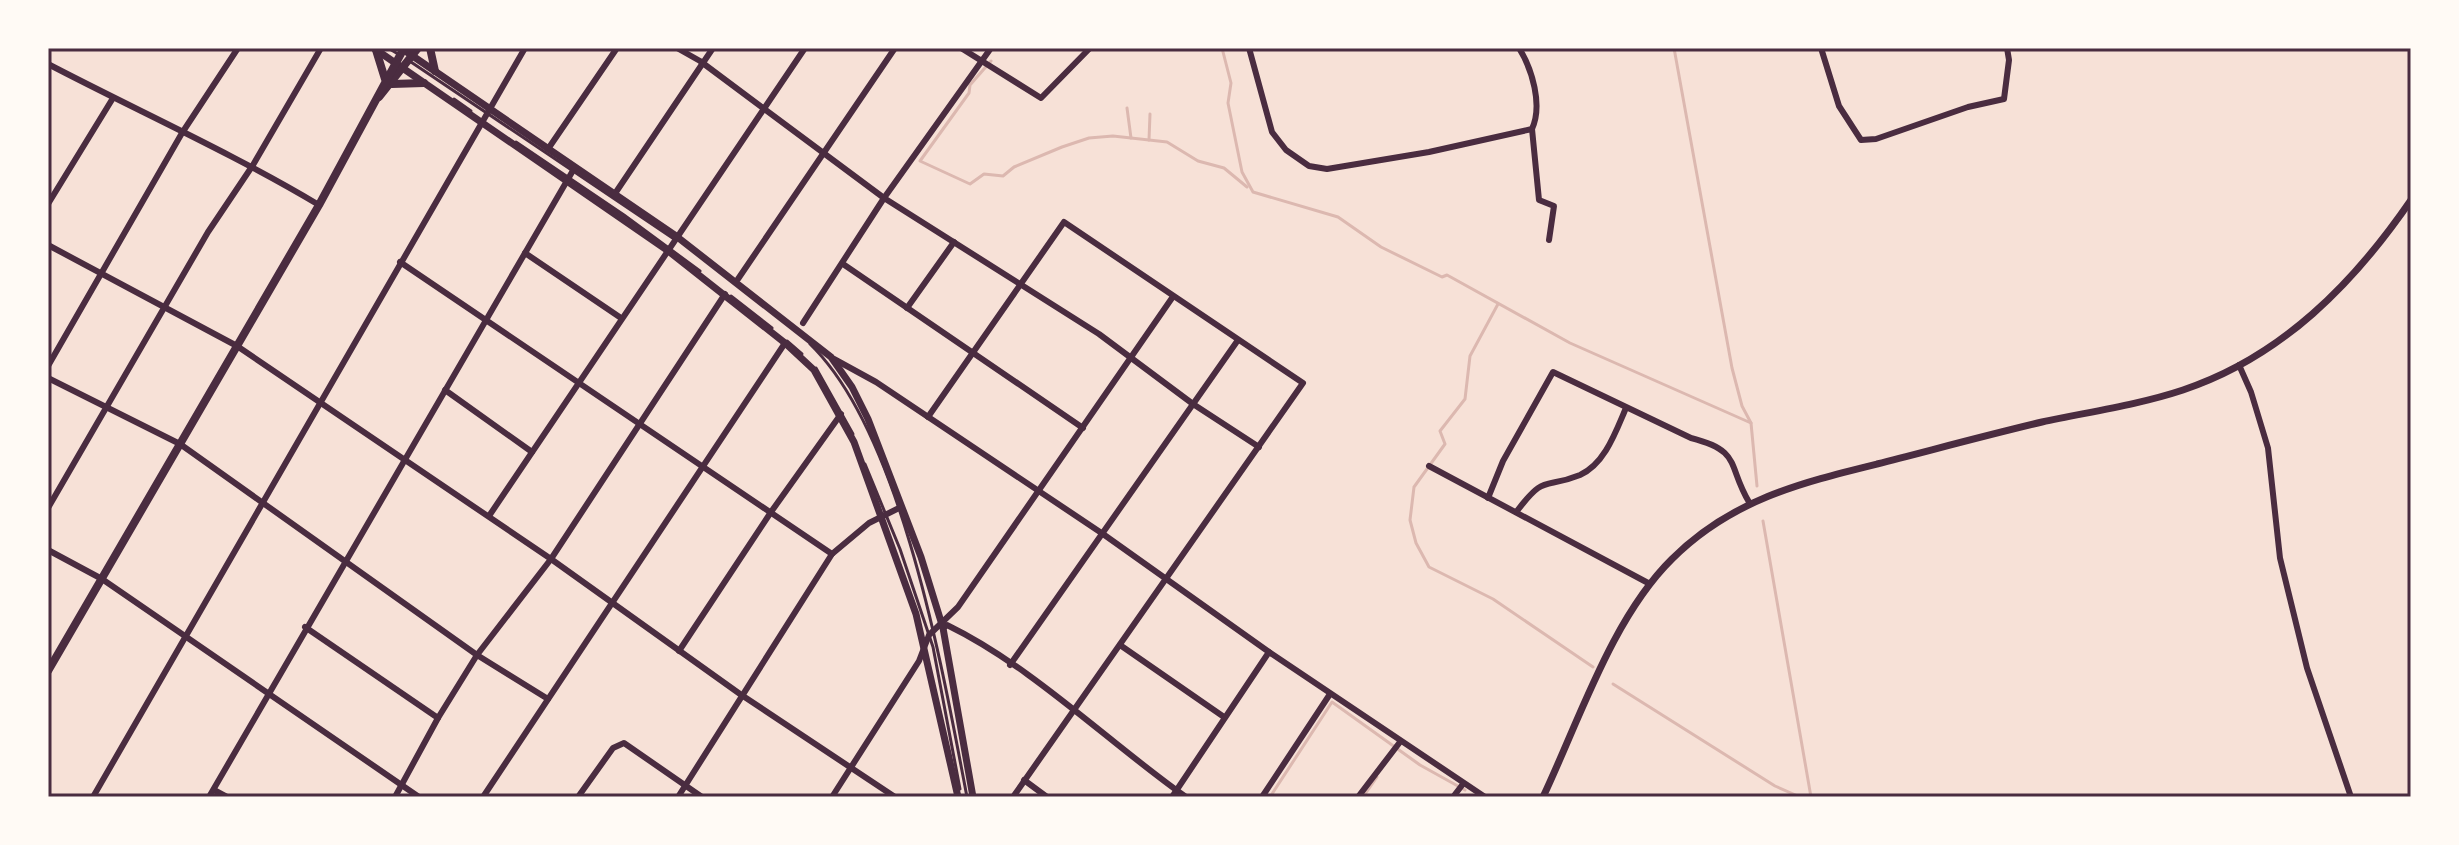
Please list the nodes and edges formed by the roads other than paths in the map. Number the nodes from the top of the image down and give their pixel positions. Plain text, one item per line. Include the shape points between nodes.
1 (238, 48) edge
2 (321, 48) edge
3 (388, 48) edge
4 (430, 48) edge
5 (525, 48) edge
6 (617, 48) edge
7 (677, 48) edge
8 (713, 48) edge
9 (805, 48) edge
10 (895, 48) edge
11 (961, 48) edge
12 (991, 48) edge
13 (1090, 48) edge
14 (1249, 48) edge
15 (1519, 48) edge
16 (1821, 48) edge
17 (2007, 48) edge
18 (376, 49) edge
19 (404, 57) edge
20 (981, 63) junction
21 (48, 64) edge
22 (703, 64) junction
23 (435, 71) junction
24 (388, 82) junction
25 (424, 83) junction
26 (113, 98) junction
27 (764, 108) junction
28 (484, 116) junction
29 (1532, 129) junction
30 (182, 133) junction
31 (548, 149) junction
32 (823, 153) junction
33 (253, 165) junction
34 (571, 173) junction
35 (614, 195) junction
36 (884, 198) junction
37 (2411, 200) edge
38 (48, 204) edge
39 (319, 205) junction
40 (675, 238) junction
41 (1549, 240) dead end
42 (954, 242) junction
43 (48, 245) edge
44 (668, 248) junction
45 (525, 253) junction
46 (400, 262) junction
47 (843, 264) junction
48 (104, 274) junction
49 (738, 279) dead end
50 (1018, 285) junction
51 (725, 294) junction
52 (1172, 298) junction
53 (167, 306) junction
54 (907, 308) junction
55 (621, 318) junction
56 (486, 320) junction
57 (803, 323) dead end
58 (1238, 340) junction
59 (785, 343) junction
60 (237, 346) junction
61 (972, 352) junction
62 (831, 357) junction
63 (1132, 360) junction
64 (2239, 365) junction
65 (48, 366) edge
66 (48, 378) edge
67 (578, 382) junction
68 (445, 390) junction
69 (321, 400) junction
70 (1193, 404) junction
71 (108, 408) junction
72 (1626, 408) junction
73 (841, 414) junction
74 (928, 417) junction
75 (639, 423) junction
76 (1083, 428) junction
77 (180, 444) junction
78 (1259, 447) junction
79 (532, 452) junction
80 (405, 458) junction
81 (702, 465) junction
82 (1429, 466) dead end
83 (1039, 491) junction
84 (1488, 498) junction
85 (263, 501) junction
86 (1749, 502) junction
87 (48, 508) edge
88 (899, 508) junction
89 (1517, 511) junction
90 (771, 512) junction
91 (489, 516) junction
92 (884, 516) junction
93 (1103, 534) junction
94 (48, 550) edge
95 (832, 554) junction
96 (345, 559) junction
97 (551, 559) junction
98 (1167, 577) junction
99 (102, 579) junction
100 (1650, 584) junction
101 (611, 604) junction
102 (942, 626) junction
103 (305, 627) junction
104 (931, 633) junction
105 (185, 636) junction
106 (924, 644) junction
107 (1120, 645) junction
108 (679, 651) junction
109 (1269, 652) junction
110 (477, 655) junction
111 (1010, 665) junction
112 (48, 671) edge
113 (269, 694) junction
114 (740, 694) junction
115 (1330, 694) junction
116 (548, 699) junction
117 (1072, 710) junction
118 (1224, 717) junction
119 (438, 718) junction
120 (1400, 742) junction
121 (851, 766) junction
122 (1024, 780) junction
123 (1463, 784) junction
124 (402, 785) junction
125 (685, 785) junction
126 (212, 793) edge
127 (1174, 794) edge
128 (93, 797) edge
129 (227, 797) edge
130 (395, 797) edge
131 (419, 797) edge
132 (483, 797) edge
133 (578, 797) edge
134 (678, 797) edge
135 (702, 797) edge
136 (832, 797) edge
137 (895, 797) edge
138 (962, 797) edge
139 (973, 797) edge
140 (1013, 797) edge
141 (1047, 797) edge
142 (1186, 797) edge
143 (1262, 797) edge
144 (1358, 797) edge
145 (1453, 797) edge
146 (1485, 797) edge
147 (1543, 797) edge
148 (2351, 797) edge

1 - 30 street
2 - 33 street
3 - 19 lane
4 - 23 main road
5 - 28 street
6 - 31 street
7 - 22 street
8 - 22 street
9 - 27 street
10 - 32 street
11 - 20 street
12 - 20 street
13 - 20 street via 1046,95 1035,98
14 - 29 street via 1272,132 1309,166 1327,169
15 - 29 street via 1530,66 1537,113
16 - 17 street via 1839,106 1861,140 2004,99
18 - 19 street
18 - 24 main road
19 - 23 street
19 - 24 main road
19 - 25 street
19 - 28 lane
19 - 28 lane
20 - 36 street
21 - 26 street
22 - 27 street
22 - 35 street
23 - 28 street
24 - 25 main road
24 - 39 main road
25 - 28 street
26 - 30 street
26 - 38 street
27 - 32 street
27 - 40 street
28 - 31 street
28 - 34 street
28 - 46 street
29 - 41 street via 1539,200 1554,206
30 - 33 street
30 - 48 street
31 - 34 street
32 - 36 street
32 - 49 street
33 - 39 street
33 - 53 street
34 - 35 street
34 - 40 lane
34 - 44 street
34 - 45 street
35 - 40 street
36 - 42 street
36 - 47 street
37 - 64 street via 2339,292
39 - 60 main road
40 - 44 street
40 - 62 street
40 - 88 lane via 827,361 849,393
42 - 50 street
42 - 54 street
43 - 48 street
44 - 51 street
44 - 55 street
44 - 92 lane via 820,371 848,420
45 - 55 street
45 - 56 street
46 - 56 street
46 - 69 street
47 - 54 street
47 - 57 street
48 - 53 street
48 - 65 street
50 - 52 street via 1064,222
50 - 61 street
50 - 63 street
51 - 59 street
51 - 75 street
52 - 58 street
52 - 63 street
53 - 60 street
53 - 71 street
54 - 61 street
55 - 67 street
56 - 67 street
56 - 68 street
58 - 70 street
58 - 78 street via 1303,383
59 - 73 street via 814,370
59 - 81 street
60 - 69 street
60 - 77 main road
61 - 74 street
61 - 76 street
62 - 74 street
62 - 88 street via 868,419
63 - 70 street
63 - 76 street
64 - 86 street via 2183,390 1838,473
64 - 148 street via 2268,448 2280,558 2307,668
66 - 71 street
67 - 75 street
67 - 79 street
68 - 79 street
68 - 80 street
69 - 80 street
69 - 85 street
70 - 78 street
70 - 93 street
71 - 77 street
71 - 87 street
72 - 84 street via 1553,372
72 - 86 street via 1719,447 1734,464
72 - 89 street via 1612,441 1591,467 1536,486
73 - 90 street
73 - 92 street
74 - 83 street
75 - 81 street
75 - 97 street
76 - 83 street
77 - 85 street
77 - 99 main road
78 - 98 street
79 - 91 street
80 - 91 street
80 - 96 street
81 - 90 street
81 - 101 street
82 - 84 street
83 - 93 street
83 - 102 street
84 - 89 street
85 - 96 street
85 - 105 street
86 - 100 street via 1673,558
88 - 92 street
88 - 102 street
88 - 104 lane
89 - 100 street
90 - 95 street
90 - 108 street
91 - 97 street
92 - 95 street
92 - 104 lane
92 - 106 street
93 - 98 street
93 - 111 street
94 - 99 street
95 - 114 street
96 - 103 street
96 - 110 street
97 - 101 street
97 - 110 street
98 - 107 street
98 - 109 street
99 - 105 street
99 - 112 main road
100 - 147 street via 1610,651
101 - 108 street
101 - 116 street
102 - 104 street
102 - 111 street via 959,630
102 - 139 street
103 - 113 street
103 - 119 street
104 - 106 street
104 - 138 lane
105 - 113 street
105 - 128 street
106 - 121 street via 916,667
106 - 138 street
107 - 117 street
107 - 118 street
108 - 114 street
109 - 115 street
109 - 118 street
110 - 116 street
110 - 119 street
111 - 117 street
113 - 124 street
113 - 126 street
114 - 121 street
114 - 125 street
115 - 120 street
115 - 143 street
116 - 132 street
117 - 122 street
117 - 127 street
118 - 127 street
119 - 124 street
120 - 123 street
120 - 144 street
121 - 136 street
121 - 137 street
122 - 140 street
122 - 141 street
123 - 145 street
123 - 146 street
124 - 130 street
124 - 131 street
125 - 133 street via 624,743 613,748
125 - 134 street
125 - 135 street
126 - 129 street
127 - 142 street

